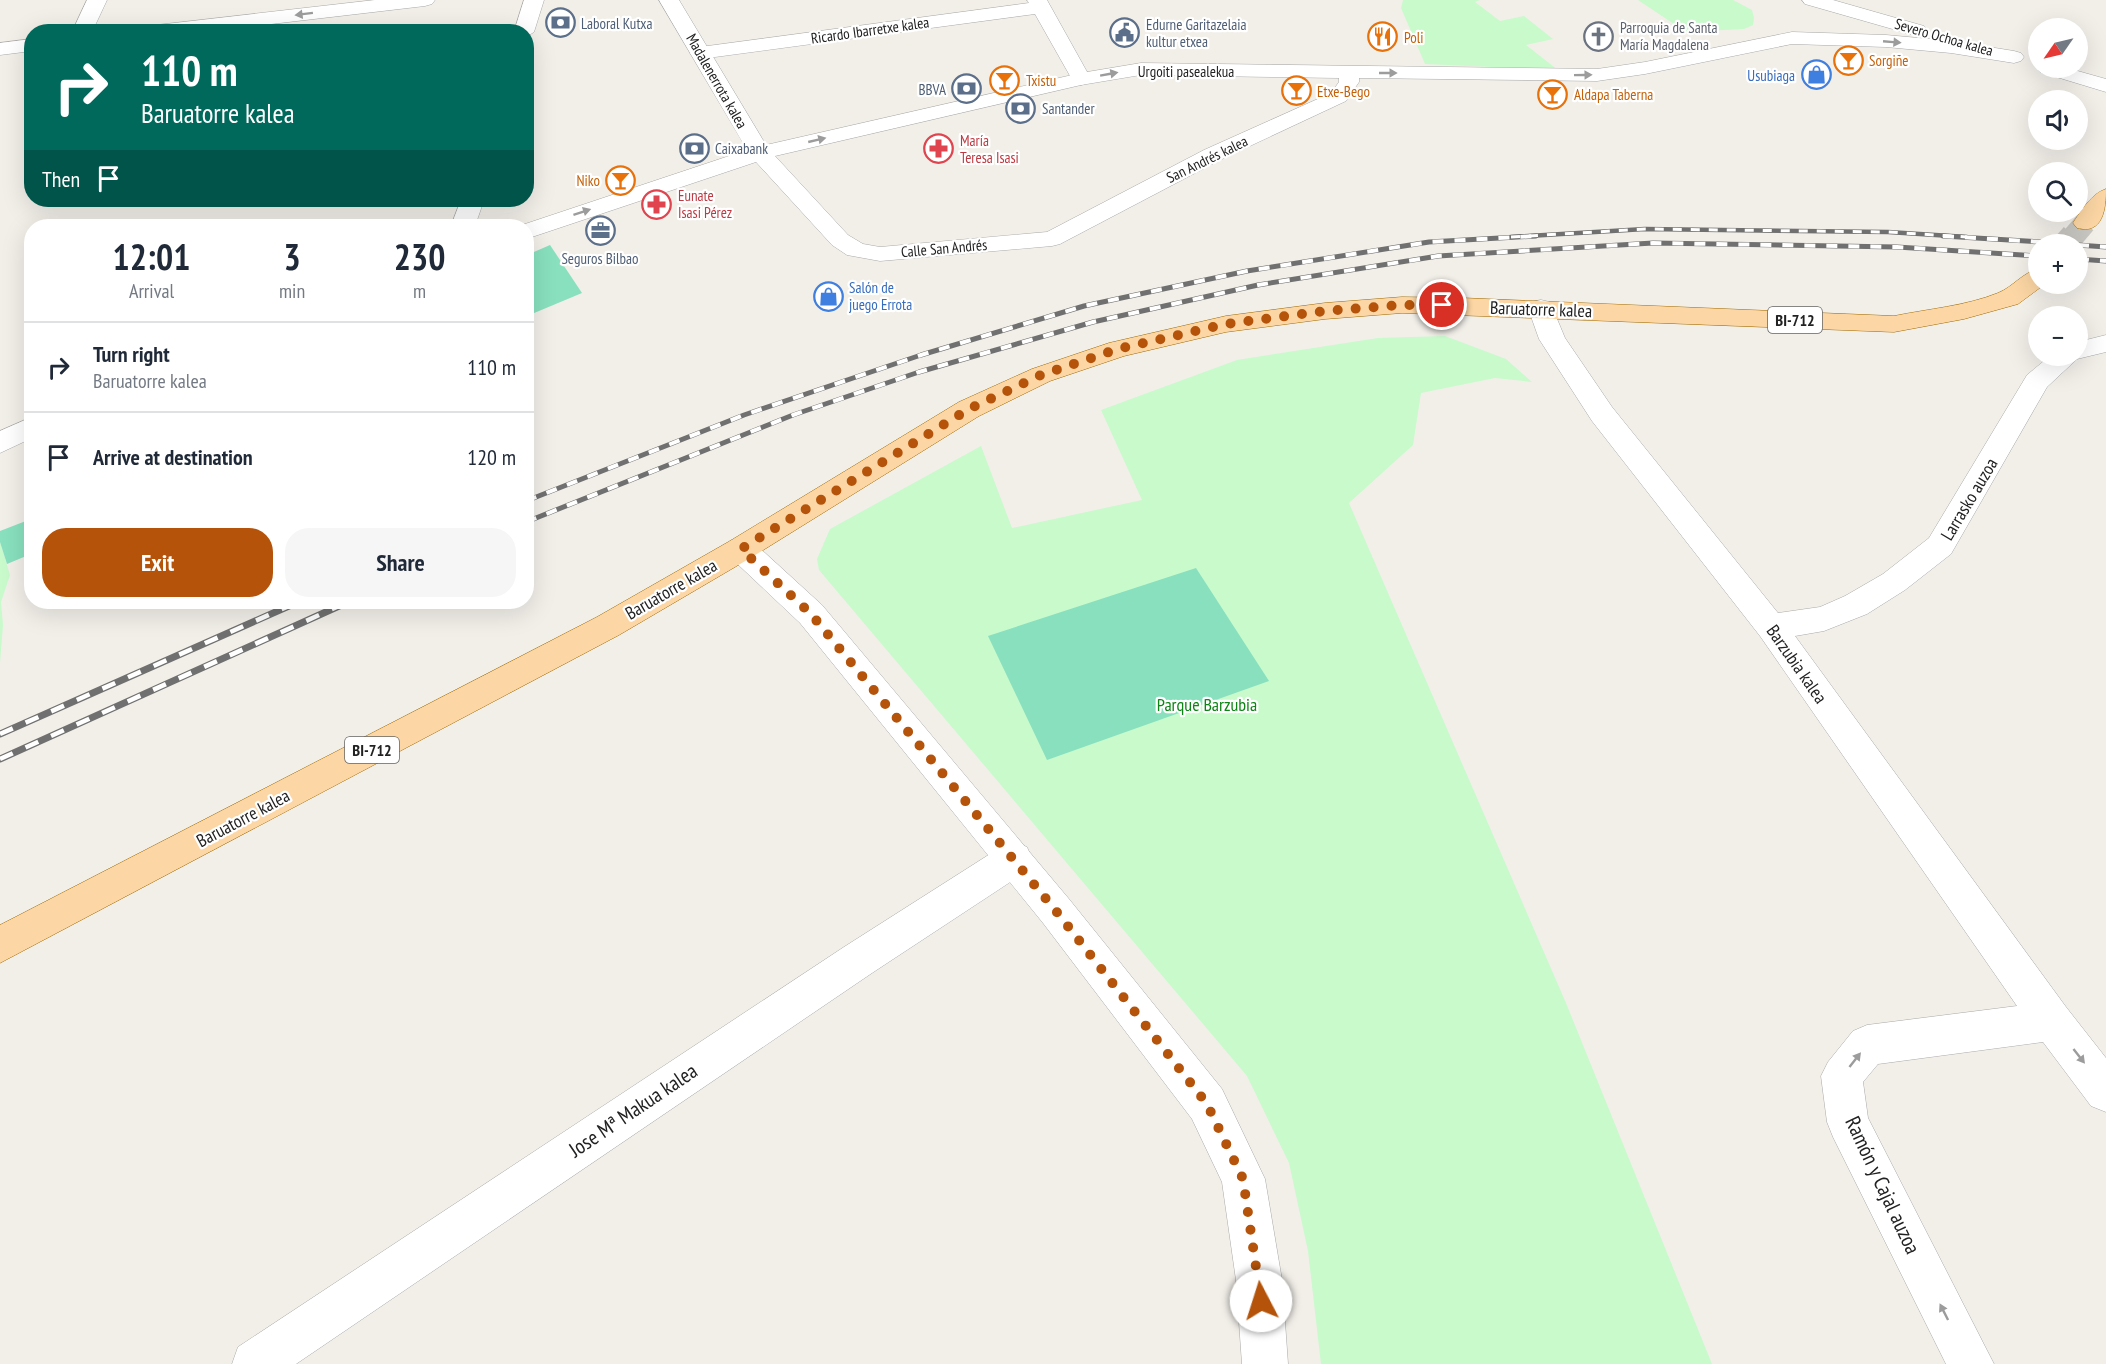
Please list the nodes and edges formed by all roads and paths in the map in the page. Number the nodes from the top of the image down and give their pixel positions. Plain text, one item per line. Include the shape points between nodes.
1 (97, 0) edge
2 (425, 0) edge
3 (534, 0) edge
4 (669, 0) edge
5 (1812, 0) edge
6 (1039, 4) edge
7 (1852, 12) junction
8 (86, 24) edge
9 (217, 24) edge
10 (526, 24) edge
11 (1793, 30) joint
12 (1847, 39) junction
13 (24, 46) edge
14 (0, 49) edge
15 (700, 53) junction
16 (2014, 57) junction
17 (2028, 62) edge
18 (1349, 73) junction
19 (2080, 78) edge
20 (1081, 79) junction
21 (2106, 86) edge
22 (760, 153) junction
23 (2106, 196) edge
24 (2085, 223) tunnel mouth
25 (534, 229) edge
26 (1052, 239) joint
27 (840, 240) joint
28 (2028, 284) edge
29 (1541, 308) junction
30 (2106, 343) edge
31 (2088, 346) edge
32 (2054, 366) edge
33 (24, 430) edge
34 (0, 443) edge
35 (741, 549) junction
36 (1771, 627) junction
37 (1014, 859) junction
38 (0, 945) edge
39 (2052, 1021) junction
40 (2106, 1091) edge
41 (255, 1364) edge
42 (1265, 1364) edge
43 (1971, 1364) edge

1 - 8 street
2 -> 9 street
3 - 10 street
4 - 15 street, Madalenerrota kalea
5 - 7 street, Severo Ochoa kalea
6 - 15 street, Ricardo Ibarretxe kalea
6 - 20 street
7 - 12 street via 1866,24 1862,33
7 - 16 street, Severo Ochoa kalea
11 - 12 street, Severo Ochoa kalea
18 -> 11 street, Urgoiti pasealekua via 1597,75 1645,68
12 -> 16 street, Severo Ochoa kalea via 1951,47
13 - 14 street
15 - 22 street, Madalenerrota kalea
16 - 17 street
20 -> 18 street, Urgoiti pasealekua via 1141,69
18 - 26 street, San Andrés kalea via 1349,82 1339,97 1212,155
19 - 21 street
22 -> 20 street, Urgoiti pasealekua
25 -> 22 street, Urgoiti pasealekua
22 - 27 street, Madalenerrota kalea
23 - 24 main road
26 - 27 street, Calle San Andrés via 880,254 856,250
28 - 29 main road, Baruatorre kalea / BI-712 via 2009,298 1894,324
29 - 35 main road, Baruatorre kalea / BI-712 via 1402,305 1325,311 1226,324 1118,349 1041,375 969,409
29 - 36 street, Barzubia kalea via 1552,339 1602,414
30 - 31 street
32 - 36 street, Larrasko auzoa via 2037,381 1940,546 1894,582 1856,605 1824,619
33 - 34 street
35 - 37 street via 811,614
35 - 38 main road, Baruatorre kalea / BI-712 via 608,626
36 - 39 street, Barzubia kalea
37 - 41 street, Jose Mª Makua kalea
37 - 42 street via 1207,1104 1243,1179 1259,1280
39 -> 40 street, Barzubia kalea
43 -> 39 street, Ramón y Cajal auzoa via 1848,1122 1842,1076 1867,1045

